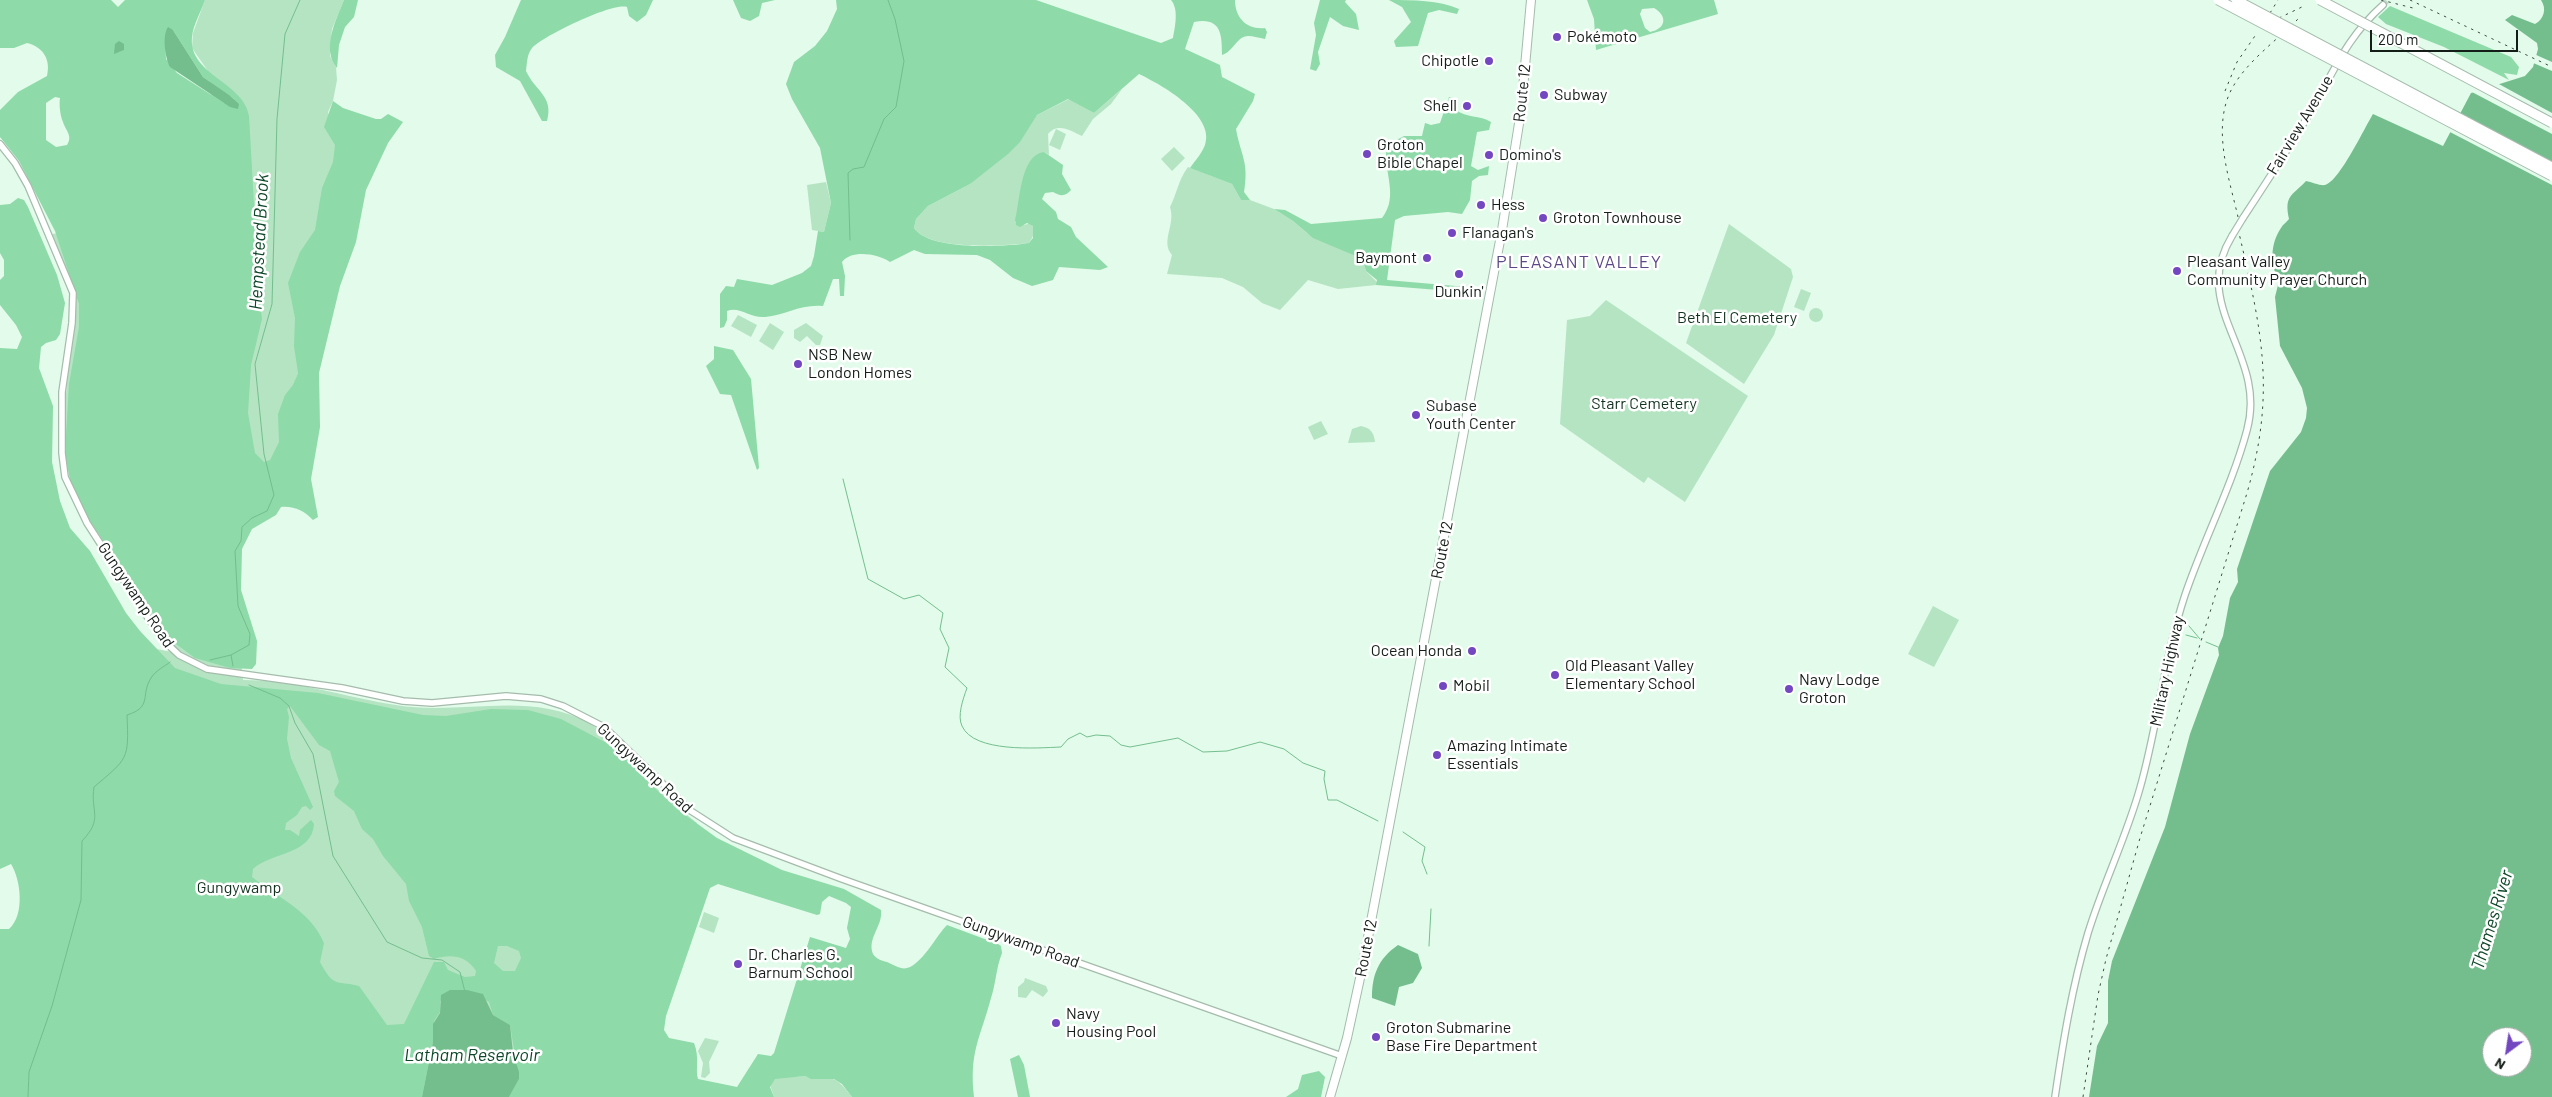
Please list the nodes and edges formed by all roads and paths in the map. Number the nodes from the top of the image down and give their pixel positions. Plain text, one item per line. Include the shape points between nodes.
1 (1531, 0) edge
2 (2218, 0) edge
3 (2236, 0) edge
4 (2320, 0) edge
5 (2383, 5) dead end
6 (2552, 123) edge
7 (0, 144) edge
8 (2552, 167) edge
9 (2552, 176) edge
10 (2223, 250) joint
11 (1342, 1056) junction
12 (1330, 1097) edge
13 (2055, 1097) edge

1 - 11 highway, Route 12 via 1520,114 1502,230 1382,866
2 - 9 highway, bridge
3 - 8 highway, bridge
4 - 6 highway, bridge
5 - 10 street, Fairview Avenue, bridge via 2350,40 2306,118
7 - 11 street, Gungywamp Road via 28,186 73,292 62,392 62,453 66,477 78,506 103,548 163,640 179,655 207,669 342,688 402,701 432,703 512,697 563,706 604,727 691,811 739,840
10 - 13 street, Military Highway via 2217,289 2245,365 2252,410 2242,448 2178,616 2140,789 2080,960
11 - 12 highway, Route 12

